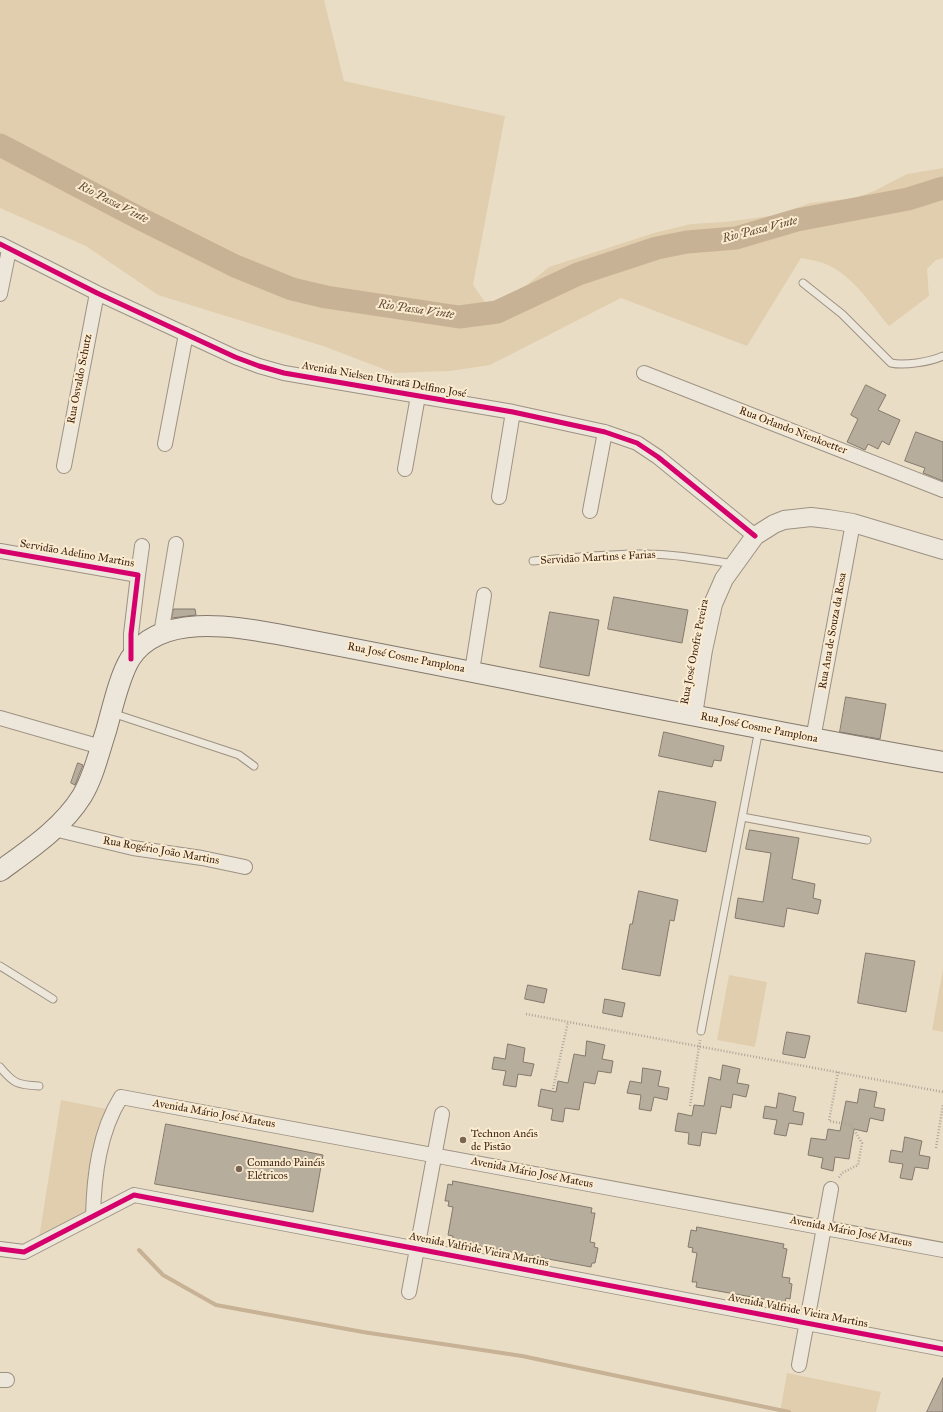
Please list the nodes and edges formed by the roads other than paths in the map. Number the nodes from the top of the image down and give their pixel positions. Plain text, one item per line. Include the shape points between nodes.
1 (4, 247) edge
2 (803, 283) dead end
3 (97, 293) junction
4 (0, 294) edge
5 (186, 334) junction
6 (943, 356) edge
7 (644, 373) dead end
8 (418, 396) junction
9 (513, 412) junction
10 (605, 432) junction
11 (165, 444) dead end
12 (64, 466) dead end
13 (405, 469) dead end
14 (943, 490) edge
15 (499, 497) dead end
16 (590, 510) dead end
17 (853, 523) junction
18 (756, 536) junction
19 (176, 544) dead end
20 (142, 546) dead end
21 (943, 550) edge
22 (0, 551) edge
23 (533, 561) dead end
24 (734, 564) junction
25 (138, 575) junction
26 (484, 595) dead end
27 (161, 634) junction
28 (131, 659) junction
29 (472, 671) junction
30 (112, 713) junction
31 (693, 715) junction
32 (0, 718) edge
33 (759, 728) junction
34 (814, 739) junction
35 (101, 747) junction
36 (943, 761) edge
37 (254, 766) dead end
38 (742, 817) junction
39 (54, 829) junction
40 (867, 840) dead end
41 (245, 867) dead end
42 (0, 871) edge
43 (0, 966) edge
44 (53, 999) dead end
45 (701, 1031) road end
46 (0, 1067) edge
47 (39, 1086) dead end
48 (442, 1114) dead end
49 (434, 1155) junction
50 (831, 1189) road end
51 (93, 1216) junction
52 (824, 1227) junction
53 (0, 1249) edge
54 (417, 1249) junction
55 (943, 1250) edge
56 (409, 1292) dead end
57 (806, 1323) junction
58 (943, 1349) edge
59 (799, 1365) dead end

1 - 3 street, Avenida Nielsen Ubiratã Delfino José
1 - 4 street
2 - 6 lane via 842,314 891,362 905,364
3 - 5 street, Avenida Nielsen Ubiratã Delfino José
3 - 12 street, Rua Osvaldo Schutz
5 - 8 street, Avenida Nielsen Ubiratã Delfino José via 235,357 284,373
5 - 11 street
7 - 14 street, Rua Orlando Nienkoetter
8 - 9 street, Avenida Nielsen Ubiratã Delfino José
8 - 13 street
9 - 10 street, Avenida Nielsen Ubiratã Delfino José
9 - 15 street
10 - 16 street
10 - 18 street, Avenida Nielsen Ubiratã Delfino José via 637,443 658,457
17 - 18 street, Rua José Onofre Pereira via 811,518 784,520
17 - 21 street, Rua José Onofre Pereira
17 - 34 street, Rua Ana de Souza da Rosa
18 - 24 street, Rua José Onofre Pereira
19 - 27 street
20 - 25 street
22 - 25 street, Servidão Adelino Martins
23 - 24 lane, Servidão Martins e Farias via 650,554 684,556
24 - 31 street, Rua José Onofre Pereira via 713,604
25 - 28 street, Servidão Adelino Martins via 131,634
26 - 29 street
27 - 28 main road, Rua José Cosme Pamplona via 146,643
27 - 29 main road, Rua José Cosme Pamplona via 190,626 253,630
28 - 30 main road, Rua José Cosme Pamplona via 123,675
29 - 31 main road, Rua José Cosme Pamplona
30 - 35 main road, Rua José Cosme Pamplona
30 - 37 lane via 238,755
31 - 33 main road, Rua José Cosme Pamplona
32 - 35 street
33 - 34 main road, Rua José Cosme Pamplona
33 - 38 lane
34 - 36 main road, Rua José Cosme Pamplona
35 - 39 main road, Rua José Cosme Pamplona via 82,795 69,814
38 - 40 lane
38 - 45 lane
39 - 41 street, Rua Rogério João Martins via 133,848
39 - 42 main road, Rua José Cosme Pamplona
43 - 44 lane
46 - 47 lane via 10,1079 21,1085
48 - 49 street
49 - 51 street, Avenida Mário José Mateus via 121,1097 109,1120 99,1156
49 - 52 street, Avenida Mário José Mateus
49 - 54 street
50 - 52 street
51 - 53 street, Avenida Valfride Vieira Martins via 24,1252
51 - 54 street, Avenida Valfride Vieira Martins via 134,1195
52 - 55 street, Avenida Mário José Mateus
52 - 57 street
54 - 56 street
54 - 57 street, Avenida Valfride Vieira Martins
57 - 58 street, Avenida Valfride Vieira Martins
57 - 59 street

